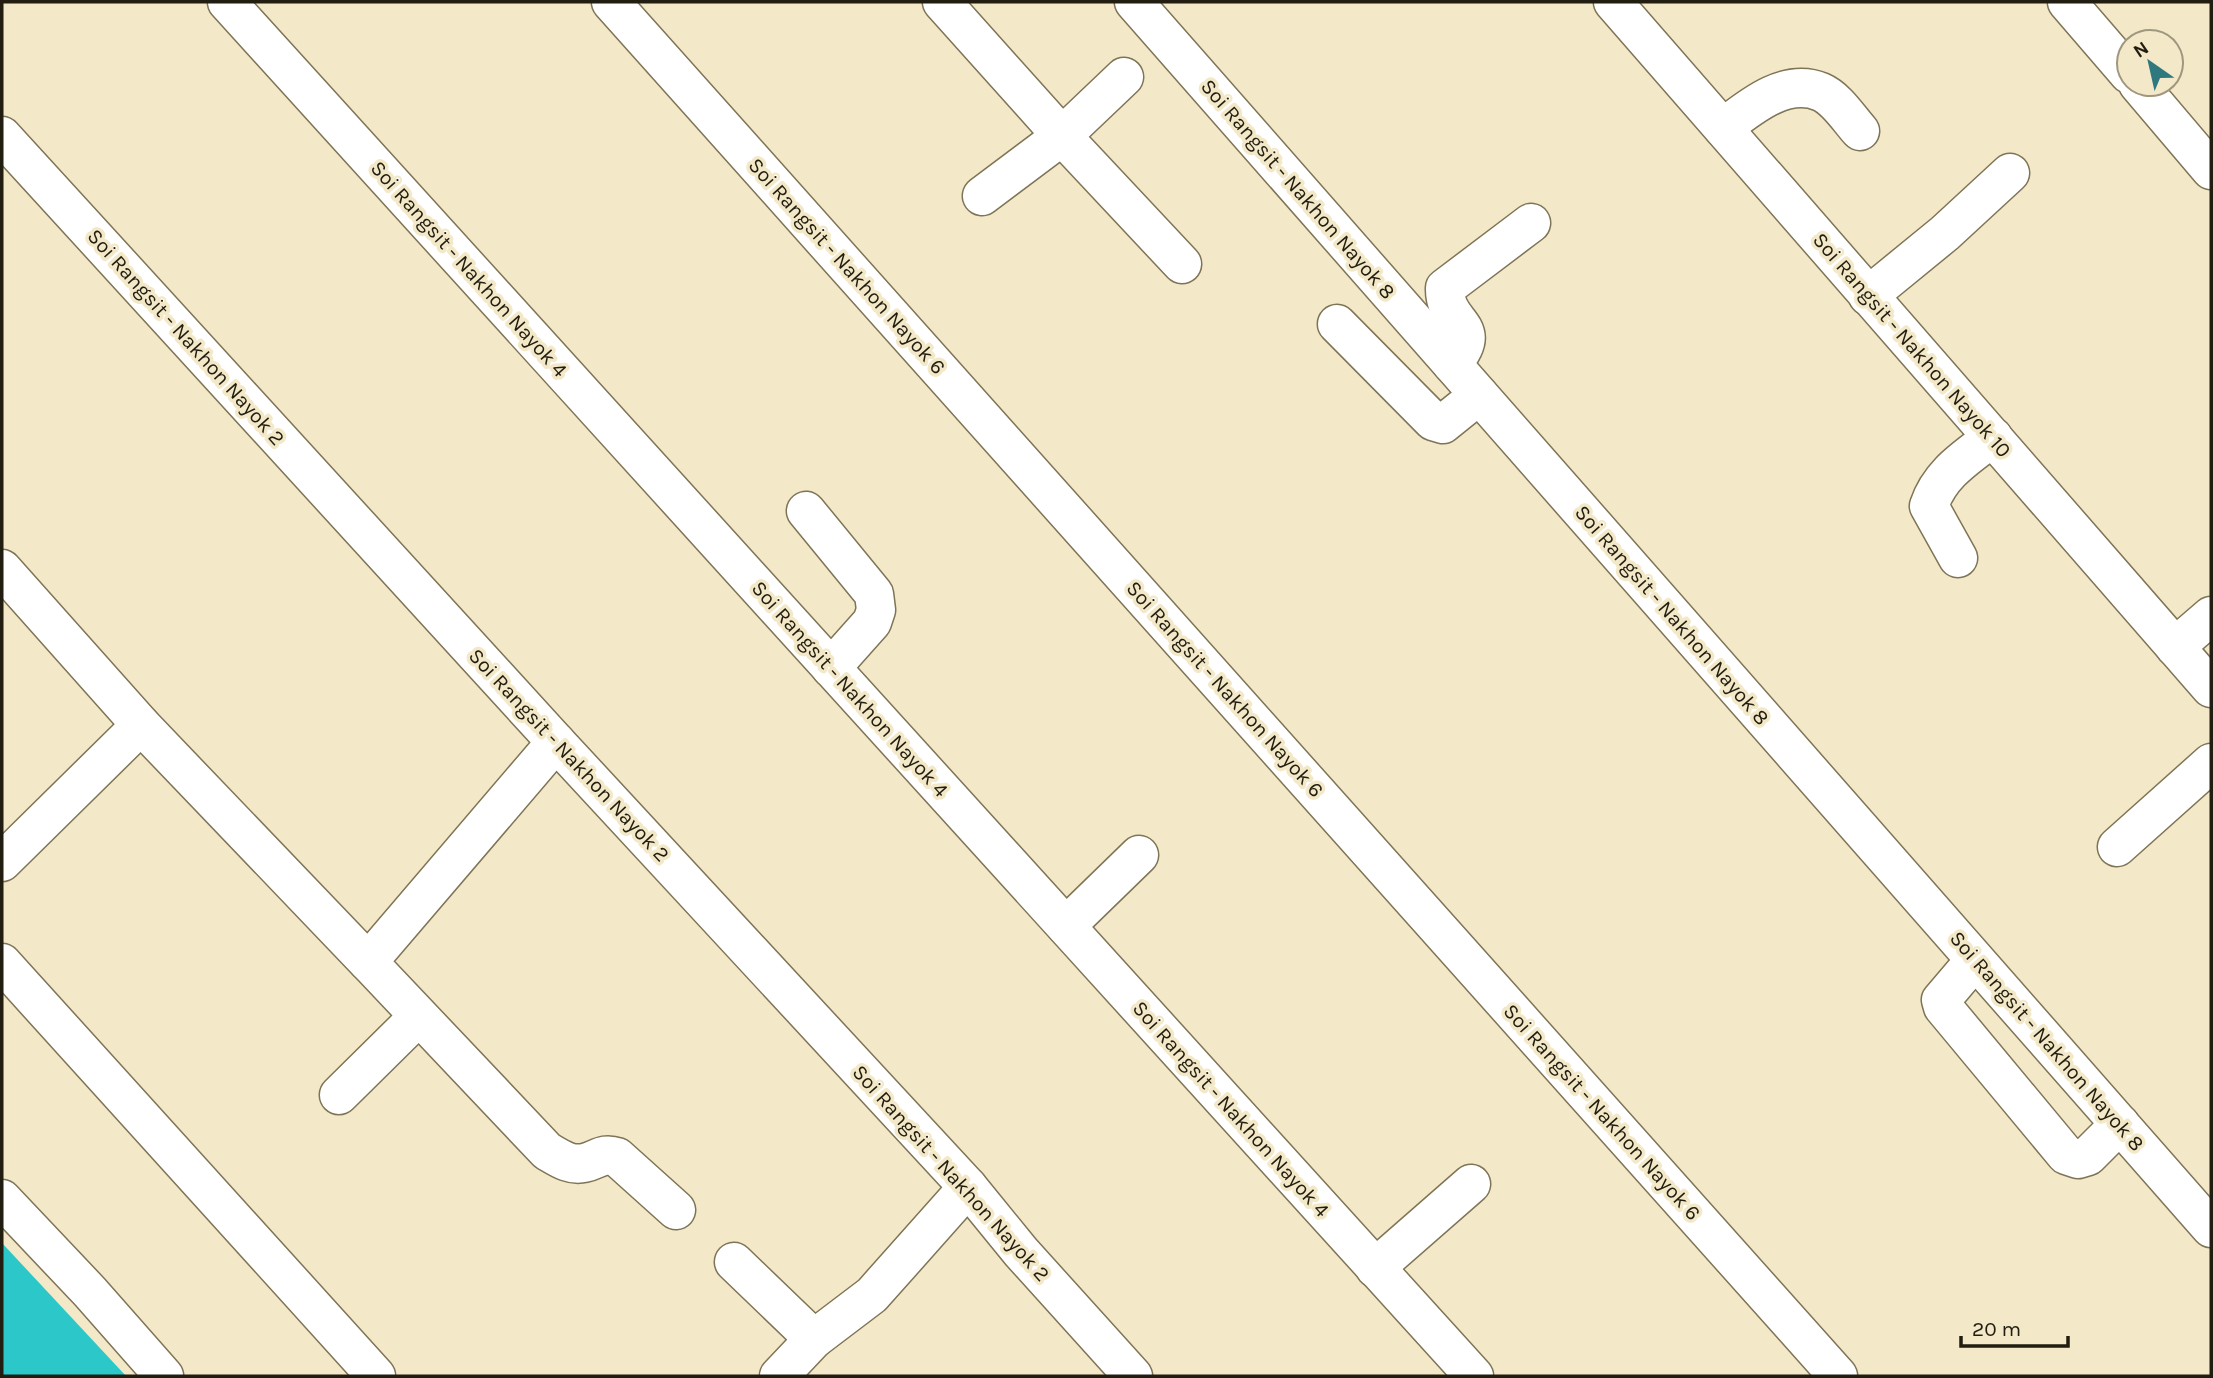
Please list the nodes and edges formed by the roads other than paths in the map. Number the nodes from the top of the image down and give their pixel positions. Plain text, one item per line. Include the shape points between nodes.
1 (227, 2) edge
2 (611, 2) edge
3 (942, 2) edge
4 (1134, 2) edge
5 (1612, 2) edge
6 (2067, 2) edge
7 (2115, 58) edge
8 (1124, 77) dead end
9 (2150, 98) edge
10 (1723, 128) junction
11 (1860, 131) dead end
12 (2, 136) edge
13 (1062, 136) junction
14 (2211, 170) edge
15 (2010, 173) dead end
16 (982, 197) dead end
17 (1531, 223) dead end
18 (1182, 264) dead end
19 (1868, 296) junction
20 (1337, 324) dead end
21 (1452, 364) junction
22 (1479, 395) junction
23 (1993, 437) junction
24 (806, 511) dead end
25 (1958, 558) dead end
26 (2, 569) edge
27 (2211, 616) edge
28 (2175, 647) junction
29 (831, 668) junction
30 (2211, 688) edge
31 (141, 725) junction
32 (556, 742) junction
33 (2211, 763) edge
34 (2117, 847) dead end
35 (1139, 855) dead end
36 (2, 862) edge
37 (1066, 926) junction
38 (1975, 960) junction
39 (368, 962) junction
40 (2, 963) edge
41 (418, 1017) junction
42 (339, 1095) dead end
43 (2120, 1124) junction
44 (1471, 1184) dead end
45 (968, 1187) junction
46 (2, 1199) edge
47 (676, 1210) dead end
48 (2211, 1228) edge
49 (734, 1262) dead end
50 (1375, 1268) junction
51 (814, 1339) junction
52 (163, 1376) edge
53 (376, 1376) edge
54 (779, 1376) edge
55 (1133, 1376) edge
56 (1474, 1376) edge
57 (1839, 1376) edge

1 - 29 street, Soi Rangsit - Nakhon Nayok 4
2 - 57 street, Soi Rangsit - Nakhon Nayok 6
3 - 13 street
4 - 21 street, Soi Rangsit - Nakhon Nayok 8
5 - 10 street, Soi Rangsit - Nakhon Nayok 10
6 - 7 street
8 - 13 street
9 - 14 street
10 - 11 street via 1755,103 1781,91 1801,90 1821,93
10 - 19 street, Soi Rangsit - Nakhon Nayok 10
12 - 32 street, Soi Rangsit - Nakhon Nayok 2
13 - 16 street
13 - 18 street
15 - 19 street
17 - 21 street via 1445,288 1444,303 1467,340
19 - 23 street, Soi Rangsit - Nakhon Nayok 10
20 - 22 street via 1433,421 1443,424
21 - 22 street, Soi Rangsit - Nakhon Nayok 8
22 - 38 street, Soi Rangsit - Nakhon Nayok 8
23 - 25 street via 1943,477 1929,506
23 - 28 street, Soi Rangsit - Nakhon Nayok 10
24 - 29 street via 874,594 872,622
26 - 31 street
27 - 28 street
28 - 30 street, Soi Rangsit - Nakhon Nayok 10
29 - 37 street, Soi Rangsit - Nakhon Nayok 4
31 - 36 street
31 - 39 street
32 - 39 street
32 - 45 street, Soi Rangsit - Nakhon Nayok 2
33 - 34 street
35 - 37 street
37 - 50 street, Soi Rangsit - Nakhon Nayok 4
38 - 43 street, Soi Rangsit - Nakhon Nayok 8
38 - 43 street via 1946,992 1943,1007 2067,1155 2088,1156
39 - 41 street
40 - 53 street
41 - 42 street
41 - 47 street via 547,1151 582,1164 607,1154 617,1157
43 - 48 street, Soi Rangsit - Nakhon Nayok 8
44 - 50 street
45 - 51 street via 872,1295
45 - 55 street, Soi Rangsit - Nakhon Nayok 2
46 - 52 street
49 - 51 street
50 - 56 street, Soi Rangsit - Nakhon Nayok 4
51 - 54 street

